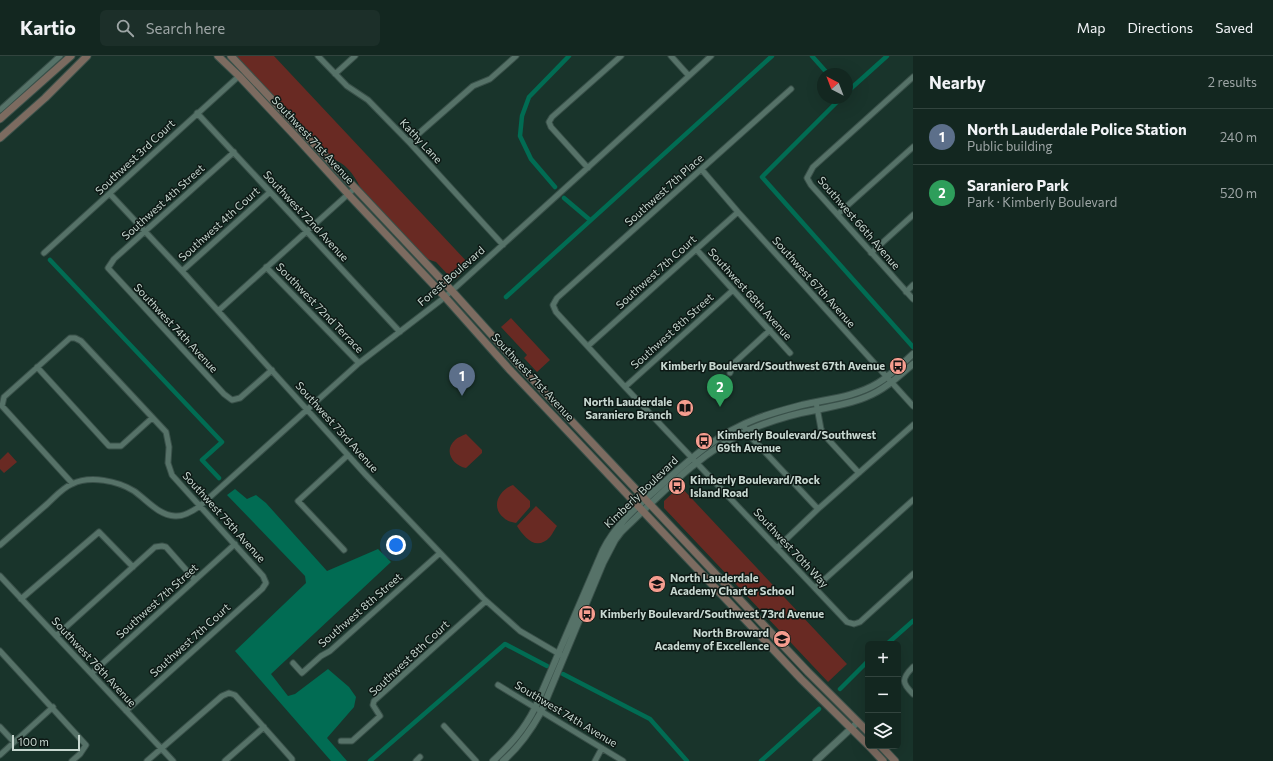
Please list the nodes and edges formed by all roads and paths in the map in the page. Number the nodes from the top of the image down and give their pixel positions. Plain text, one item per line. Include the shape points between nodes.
1 (60, 56) edge
2 (71, 56) edge
3 (86, 56) edge
4 (218, 56) edge
5 (231, 56) edge
6 (318, 56) edge
7 (355, 56) edge
8 (516, 56) edge
9 (621, 56) edge
10 (671, 56) edge
11 (711, 56) edge
12 (335, 74) junction
13 (239, 76) junction
14 (689, 76) junction
15 (913, 77) edge
16 (791, 89) dead end
17 (0, 110) edge
18 (197, 113) junction
19 (0, 119) edge
20 (0, 138) edge
21 (409, 142) junction
22 (913, 147) edge
23 (234, 152) junction
24 (588, 168) junction
25 (702, 170) junction
26 (355, 188) junction
27 (270, 192) junction
28 (110, 194) junction
29 (348, 194) junction
30 (738, 212) junction
31 (838, 214) junction
32 (913, 215) edge
33 (307, 231) junction
34 (145, 232) junction
35 (503, 244) junction
36 (696, 249) junction
37 (44, 252) dead end
38 (871, 252) junction
39 (266, 267) junction
40 (108, 268) joint
41 (182, 271) junction
42 (913, 285) edge
43 (733, 290) junction
44 (452, 291) junction
45 (906, 292) junction
46 (445, 297) junction
47 (913, 299) edge
48 (553, 306) joint
49 (218, 311) junction
50 (770, 330) junction
51 (400, 332) junction
52 (588, 346) junction
53 (790, 353) dead end
54 (913, 354) edge
55 (359, 363) junction
56 (913, 364) edge
57 (37, 367) junction
58 (272, 370) junction
59 (730, 373) dead end
60 (887, 377) junction
61 (892, 382) junction
62 (625, 387) junction
63 (816, 402) junction
64 (913, 406) edge
65 (307, 410) junction
66 (816, 410) junction
67 (152, 418) junction
68 (743, 424) junction
69 (913, 425) edge
70 (747, 431) junction
71 (348, 455) junction
72 (692, 458) junction
73 (696, 463) junction
74 (859, 472) junction
75 (72, 483) junction
76 (913, 500) edge
77 (648, 502) junction
78 (200, 506) junction
79 (641, 508) junction
80 (818, 509) junction
81 (235, 544) junction
82 (0, 545) edge
83 (777, 548) junction
84 (344, 550) dead end
85 (440, 553) junction
86 (133, 567) junction
87 (913, 574) edge
88 (0, 576) edge
89 (195, 580) junction
90 (266, 583) joint
91 (816, 588) junction
92 (21, 599) junction
93 (486, 601) junction
94 (56, 636) junction
95 (0, 651) edge
96 (562, 655) junction
97 (293, 663) dead end
98 (913, 668) edge
99 (92, 673) junction
100 (498, 685) dead end
101 (913, 694) edge
102 (53, 707) junction
103 (538, 710) junction
104 (126, 711) junction
105 (858, 722) junction
106 (444, 726) dead end
107 (0, 727) edge
108 (264, 727) junction
109 (852, 728) junction
110 (865, 729) edge
111 (341, 741) dead end
112 (14, 742) junction
113 (865, 743) edge
114 (161, 748) junction
115 (602, 748) junction
116 (871, 749) edge
117 (884, 749) edge
118 (0, 755) edge
119 (72, 761) edge
120 (147, 761) edge
121 (173, 761) edge
122 (225, 761) edge
123 (292, 761) edge
124 (476, 761) edge
125 (493, 761) edge
126 (503, 761) edge
127 (596, 761) edge
128 (623, 761) edge
129 (816, 761) edge
130 (883, 761) edge
131 (895, 761) edge

1 - 17 street
2 - 19 main road
3 - 20 main road via 45,98
4 - 13 main road, Southwest 71st Avenue
5 - 26 main road, Southwest 71st Avenue
6 - 12 street, Kathy Lane
7 - 12 street
8 - 21 street via 490,79 473,86
9 - 24 street via 549,122
10 - 14 street
11 - 14 street, Forest Boulevard
12 - 21 street, Kathy Lane via 368,100
13 - 18 street, Southwest 3rd Court
13 - 29 main road, Southwest 71st Avenue
14 - 24 street, Forest Boulevard
15 - 31 street, Southwest 66th Avenue via 813,167 807,178
16 - 25 street, Southwest 7th Place
18 - 23 street, Southwest 72nd Avenue
18 - 28 street, Southwest 3rd Court
21 - 35 street, Kathy Lane
22 - 31 street
23 - 27 street, Southwest 72nd Avenue
23 - 34 street, Southwest 4th Street
24 - 35 street, Forest Boulevard
25 - 30 street, Southwest 67th Avenue
25 - 48 street, Southwest 7th Place via 557,298
26 - 29 street
26 - 44 main road, Southwest 71st Avenue
27 - 33 street, Southwest 72nd Avenue
27 - 41 street, Southwest 4th Court
28 - 34 street, Southwest 73rd Avenue
28 - 37 street, Southwest 3rd Court
29 - 33 street
29 - 46 main road, Southwest 71st Avenue
30 - 36 street, Southwest 7th Court
30 - 60 street, Southwest 67th Avenue
31 - 38 street, Southwest 66th Avenue
32 - 38 street
33 - 39 street
33 - 51 street, Southwest 72nd Avenue
34 - 40 street, Southwest 4th Street via 114,259
34 - 41 street, Southwest 73rd Avenue
35 - 44 street, Forest Boulevard
36 - 43 street, Southwest 68th Avenue
36 - 52 street, Southwest 7th Court
38 - 45 street, Southwest 66th Avenue
39 - 49 street
39 - 55 street, Southwest 72nd Terrace
40 - 58 street, Southwest 74th Avenue via 232,400 240,398
41 - 49 street, Southwest 73rd Avenue
42 - 45 street
43 - 50 street, Southwest 68th Avenue
43 - 62 street, Southwest 8th Street
44 - 46 street, Forest Boulevard
44 - 77 main road, Southwest 71st Avenue
45 - 47 street, Southwest 66th Avenue
46 - 51 street, Forest Boulevard
46 - 79 main road, Southwest 71st Avenue
48 - 52 street, Southwest 70th Way
49 - 58 street, Southwest 73rd Avenue
50 - 53 street, Southwest 68th Avenue
50 - 59 street via 733,364
51 - 55 street, Forest Boulevard
52 - 62 street, Southwest 70th Way
54 - 60 street, Kimberly Boulevard
55 - 65 street, Forest Boulevard
56 - 61 street, Kimberly Boulevard
57 - 67 street, Southwest 75th Avenue via 70,338 75,338 81,341
57 - 67 street via 109,446 121,446
57 - 75 street via 4,397 2,406
58 - 65 street, Southwest 73rd Avenue
60 - 61 street, Southwest 67th Avenue
60 - 63 street, Kimberly Boulevard via 858,392
61 - 64 street, Southwest 67th Avenue
61 - 66 street, Kimberly Boulevard via 866,397 844,405
62 - 72 street, Southwest 70th Way
63 - 66 street
63 - 68 street, Kimberly Boulevard
65 - 71 street, Southwest 73rd Avenue
65 - 78 street, Forest Boulevard
66 - 70 street, Kimberly Boulevard
66 - 74 street via 826,437
67 - 78 street, Southwest 75th Avenue via 166,432 169,447 168,463 172,475
68 - 70 street
68 - 72 street, Kimberly Boulevard via 711,442
69 - 74 street
70 - 73 street, Kimberly Boulevard
70 - 80 street
71 - 84 street via 298,501
71 - 85 street, Southwest 73rd Avenue
72 - 73 street, Southwest 70th Way
72 - 77 street, Kimberly Boulevard
73 - 77 street, Kimberly Boulevard
73 - 83 street, Southwest 70th Way
74 - 80 street
75 - 78 street, Forest Boulevard via 94,479 116,482 133,491 156,509 175,516 190,513
75 - 82 street
76 - 91 street
77 - 79 street, Kimberly Boulevard
77 - 105 main road, Southwest 71st Avenue
78 - 81 street, Southwest 75th Avenue
79 - 96 street, Kimberly Boulevard via 626,517 609,538 594,568
79 - 109 main road, Southwest 71st Avenue via 801,679
80 - 83 street
81 - 89 street, Southwest 7th Street
81 - 90 street, Southwest 75th Avenue via 263,576
83 - 91 street, Southwest 70th Way
85 - 93 street, Southwest 73rd Avenue
85 - 97 street, Southwest 8th Street via 302,673
86 - 89 street via 155,547 162,546
86 - 92 street via 99,532
86 - 94 street
87 - 91 street, Southwest 70th Way via 860,622 854,624 847,622
88 - 92 street, Southwest 76th Avenue
89 - 99 street, Southwest 7th Street
90 - 104 street, Southwest 7th Court
92 - 94 street, Southwest 76th Avenue
93 - 96 street, Southwest 73rd Avenue via 520,631
93 - 111 street, Southwest 8th Court via 374,701 373,705 380,716 352,741
94 - 99 street, Southwest 76th Avenue
95 - 102 street
96 - 103 street, Kimberly Boulevard
98 - 101 street via 906,674 904,681 905,686
99 - 104 street, Southwest 76th Avenue
100 - 103 street, Southwest 74th Avenue
102 - 112 street
102 - 119 street via 86,745
103 - 115 street, Southwest 74th Avenue
103 - 125 street, Kimberly Boulevard via 517,737
103 - 126 street, Kimberly Boulevard via 532,727
104 - 114 street, Southwest 76th Avenue
105 - 109 street
105 - 110 main road, Southwest 71st Avenue
106 - 124 street
107 - 112 street
108 - 114 street via 235,695 229,693 222,696
108 - 122 street
108 - 123 street
109 - 113 main road, Southwest 71st Avenue
109 - 129 street
112 - 118 street
114 - 120 street
114 - 121 street, Southwest 76th Avenue
115 - 127 street
115 - 128 street, Southwest 74th Avenue
116 - 130 main road, Southwest 71st Avenue
117 - 131 main road

